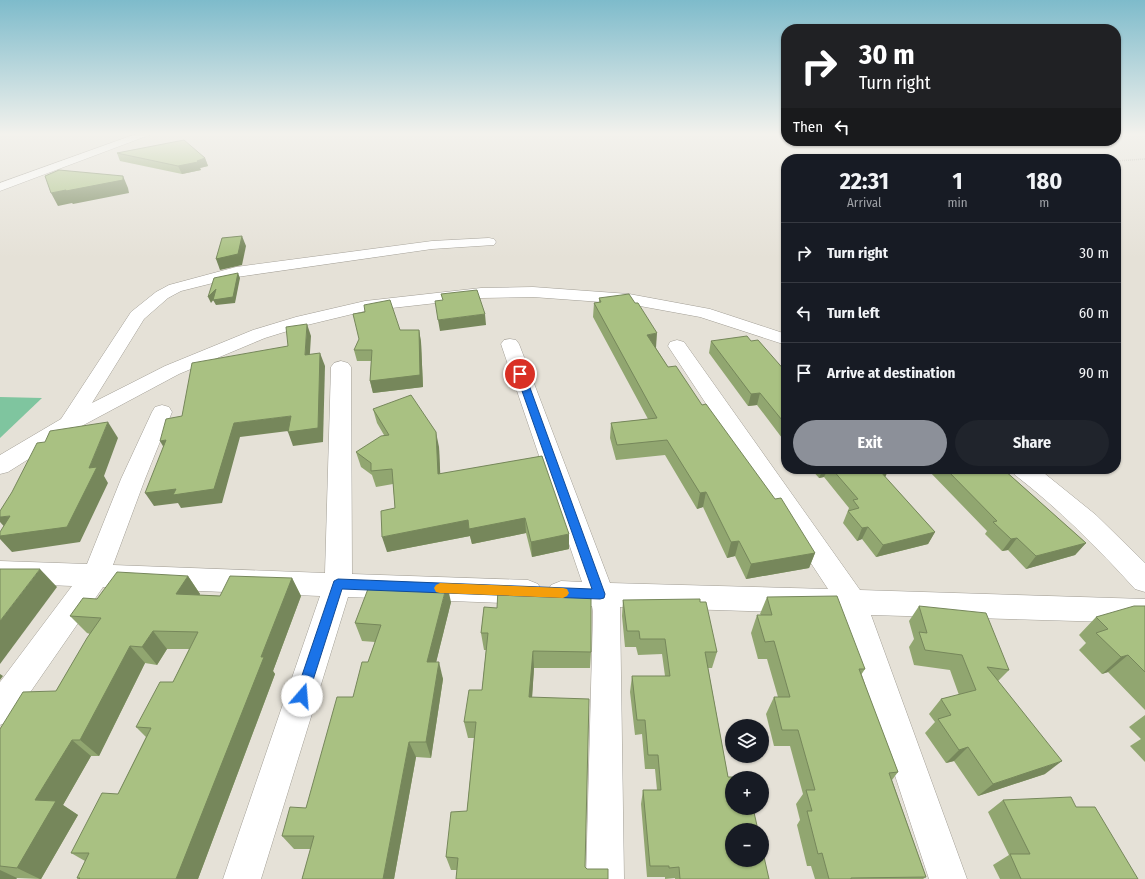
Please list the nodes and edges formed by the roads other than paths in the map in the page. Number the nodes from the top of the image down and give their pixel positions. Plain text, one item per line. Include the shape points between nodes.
1 (33, 175) edge
2 (0, 187) edge
3 (488, 242) dead end
4 (781, 338) edge
5 (510, 344) dead end
6 (677, 346) dead end
7 (341, 367) dead end
8 (162, 412) dead end
9 (70, 423) junction
10 (0, 466) edge
11 (1029, 474) edge
12 (0, 572) edge
13 (96, 575) junction
14 (1145, 581) edge
15 (338, 584) junction
16 (600, 594) junction
17 (852, 601) junction
18 (1145, 612) edge
19 (0, 709) edge
20 (242, 879) edge
21 (604, 879) edge
22 (948, 879) edge

1 - 2 street
3 - 9 street via 432,246 236,272 175,288 162,295 137,316
4 - 9 street via 704,313 629,299 533,292 482,293 365,306 259,334 172,370
5 - 16 street
6 - 17 street
7 - 15 street
8 - 13 street via 127,493
9 - 10 street
11 - 14 street via 1084,520
12 - 13 street
13 - 15 street
13 - 19 street
15 - 16 street
15 - 20 street
16 - 17 street
16 - 21 street via 608,612
17 - 18 street
17 - 22 street

